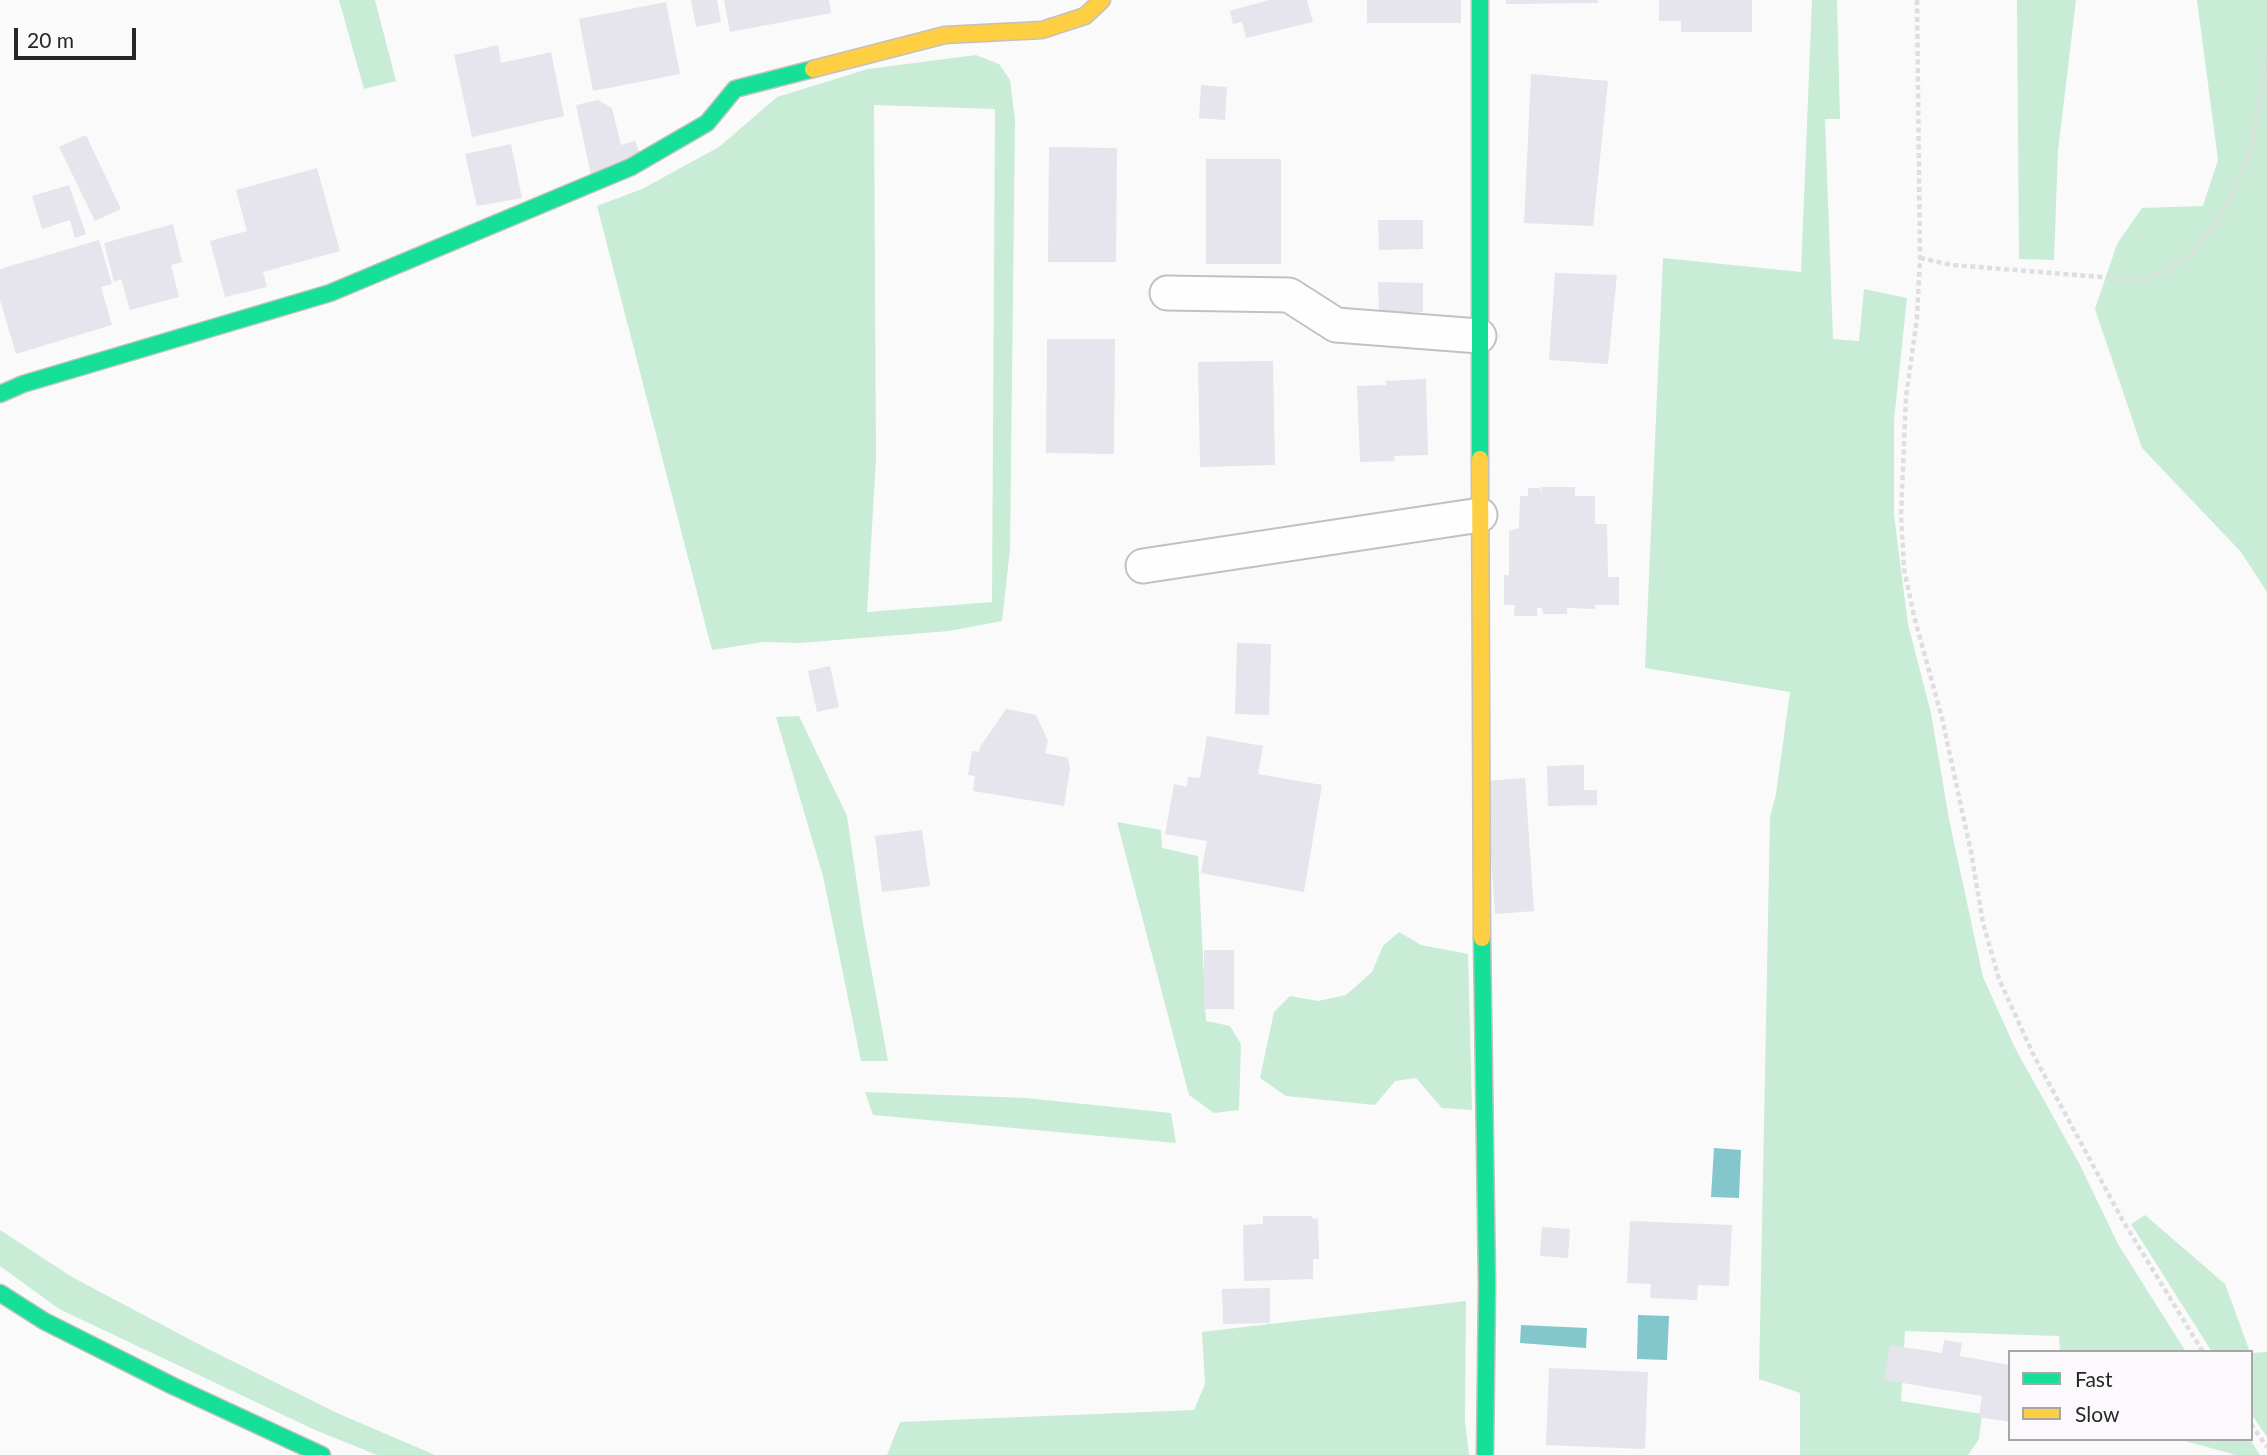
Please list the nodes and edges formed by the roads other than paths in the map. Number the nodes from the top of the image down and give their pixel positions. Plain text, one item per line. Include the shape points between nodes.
1 (1102, 0) edge
2 (1480, 0) edge
3 (1167, 293) dead end
4 (1479, 336) junction
5 (0, 394) edge
6 (1480, 515) junction
7 (1143, 566) dead end
8 (0, 1293) edge
9 (322, 1455) edge
10 (1485, 1455) edge

1 - 5 street via 1085,16 1042,30 945,35 735,89 707,123 631,167 330,293
2 - 4 street
3 - 4 street via 1289,295 1336,325
4 - 6 street
6 - 7 street
6 - 10 street
8 - 9 street via 149,1375

